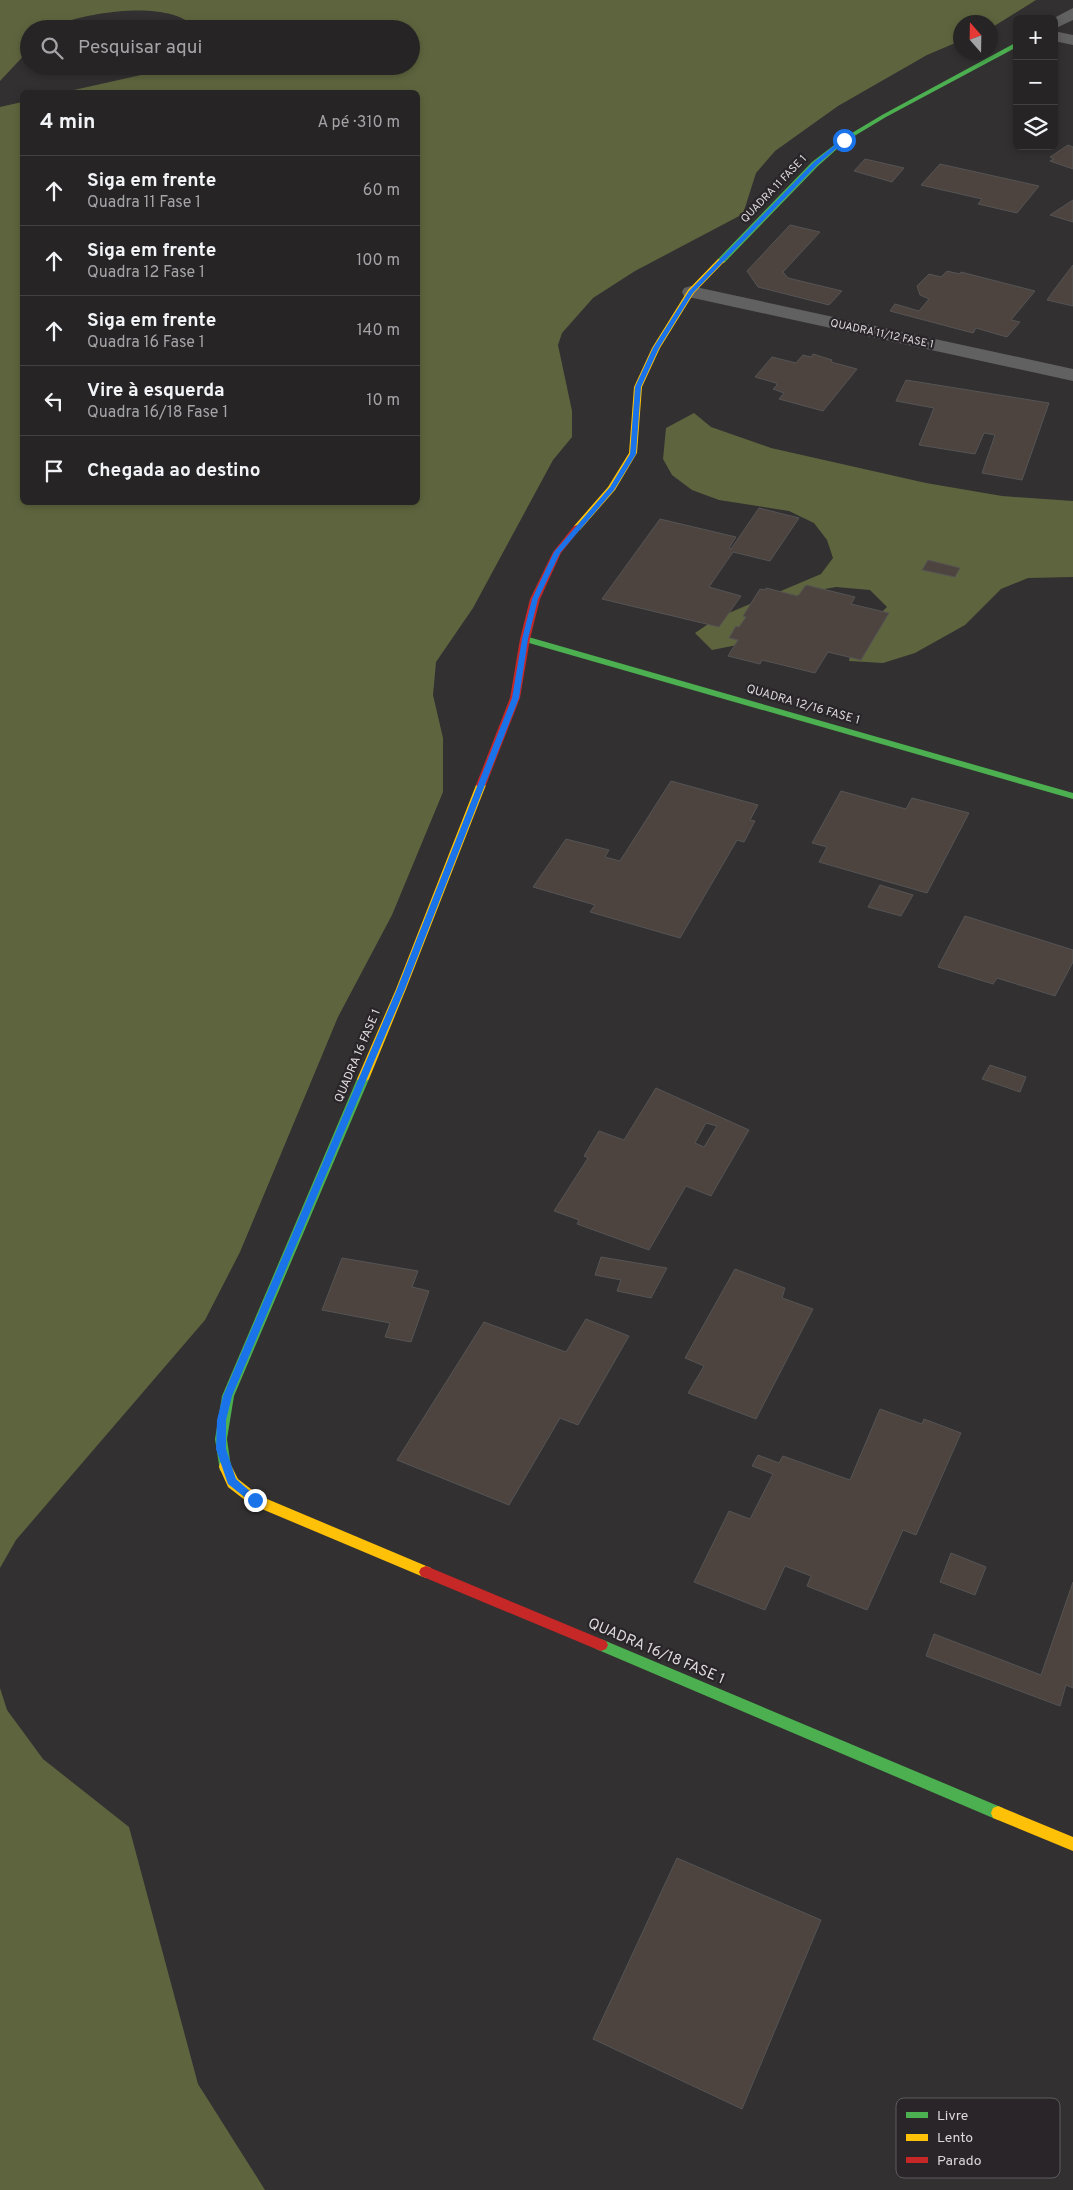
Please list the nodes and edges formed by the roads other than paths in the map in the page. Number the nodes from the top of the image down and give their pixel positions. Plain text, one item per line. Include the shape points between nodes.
1 (1073, 13) edge
2 (1058, 22) edge
3 (1058, 37) edge
4 (1073, 40) edge
5 (1013, 46) edge
6 (691, 292) junction
7 (1073, 375) edge
8 (525, 639) junction
9 (1073, 796) edge
10 (232, 1481) joint
11 (1073, 1844) edge

1 - 2 street
3 - 4 street
5 - 6 street, QUADRA 11 FASE 1 via 844,140 815,164
6 - 7 street, QUADRA 11/12 FASE 1
6 - 8 street, QUADRA 11 FASE 1 via 656,348 638,387 633,454 612,488 557,552 535,599
8 - 9 street, QUADRA 12/16 FASE 1
8 - 10 street, QUADRA 16 FASE 1 via 515,698 401,989 228,1396 222,1420 221,1449
10 - 11 street, QUADRA 16/18 FASE 1 via 255,1500

